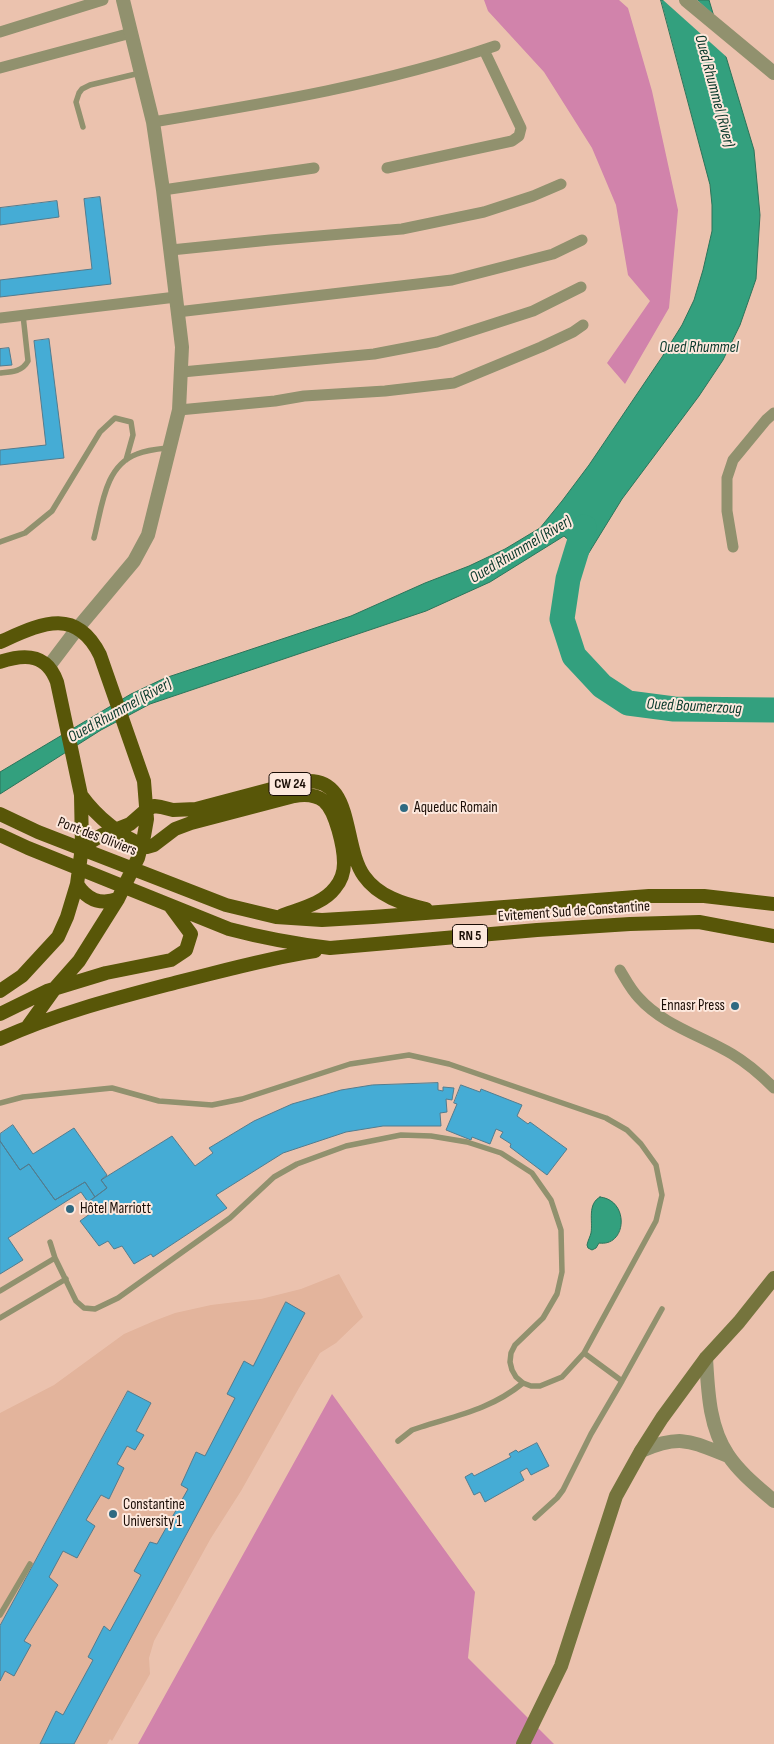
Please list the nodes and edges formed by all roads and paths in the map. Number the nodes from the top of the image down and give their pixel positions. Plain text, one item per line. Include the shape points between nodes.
1 (103, 0) edge
2 (123, 0) edge
3 (686, 0) edge
4 (0, 32) edge
5 (131, 33) junction
6 (0, 68) edge
7 (142, 73) junction
8 (774, 73) edge
9 (153, 122) junction
10 (83, 127) dead end
11 (314, 168) dead end
12 (387, 168) dead end
13 (561, 184) dead end
14 (163, 190) junction
15 (582, 240) dead end
16 (171, 250) junction
17 (581, 287) dead end
18 (176, 298) junction
19 (177, 312) junction
20 (23, 315) junction
21 (0, 318) edge
22 (583, 325) dead end
23 (182, 372) junction
24 (0, 373) edge
25 (179, 410) junction
26 (774, 413) edge
27 (170, 448) junction
28 (126, 460) junction
29 (94, 538) dead end
30 (0, 542) edge
31 (733, 547) dead end
32 (77, 628) junction
33 (0, 642) edge
34 (0, 661) edge
35 (49, 666) junction
36 (81, 795) junction
37 (146, 810) junction
38 (0, 814) edge
39 (117, 830) junction
40 (0, 835) edge
41 (142, 845) junction
42 (82, 847) junction
43 (77, 884) junction
44 (184, 889) joint
45 (118, 899) junction
46 (774, 904) edge
47 (171, 906) junction
48 (439, 912) junction
49 (276, 918) junction
50 (774, 936) edge
51 (330, 948) junction
52 (620, 970) dead end
53 (0, 991) edge
54 (0, 1014) edge
55 (28, 1026) junction
56 (0, 1039) edge
57 (774, 1088) edge
58 (0, 1103) edge
59 (50, 1242) dead end
60 (55, 1258) junction
61 (774, 1278) edge
62 (66, 1280) junction
63 (0, 1291) edge
64 (662, 1309) dead end
65 (0, 1318) edge
66 (584, 1353) junction
67 (706, 1358) junction
68 (622, 1382) junction
69 (523, 1383) junction
70 (398, 1441) dead end
71 (641, 1451) junction
72 (728, 1456) junction
73 (774, 1501) edge
74 (535, 1518) dead end
75 (30, 1564) dead end
76 (0, 1615) edge
77 (523, 1744) edge

1 - 4 street
2 - 5 street
3 - 8 street
5 - 6 street
5 - 7 street
7 - 9 street
7 - 10 lane via 82,89 76,102
9 - 12 street via 330,91 444,63 489,48 521,128 519,136 512,141
9 - 14 street
11 - 14 street
13 - 16 street via 484,212 402,229
14 - 16 street
15 - 19 street via 553,254 452,280
16 - 18 street
17 - 23 street via 533,311 437,342 374,354
18 - 19 street
18 - 20 street
19 - 23 street
20 - 21 street
20 - 24 lane via 28,361 19,370
22 - 25 street via 454,383
23 - 25 street
25 - 27 street
26 - 31 street via 733,460 727,478 727,511
27 - 28 lane via 147,451
27 - 32 street via 148,535 134,561
28 - 29 lane via 117,468 106,488
28 - 30 lane via 133,435 131,422 115,418 100,432 52,511 24,533
32 - 33 highway via 46,624
32 - 35 street
32 - 37 highway via 91,640 100,655 140,768
34 - 35 highway via 26,656
35 - 36 highway via 58,682
36 - 39 highway
36 - 42 highway
37 - 39 highway via 136,820
37 - 41 highway
37 - 48 highway, CW 24 via 157,806 173,810 196,809 298,782 319,781 329,786 341,803 356,860 364,876 389,897
38 - 44 highway, Pont des Oliviers / RN 5
39 - 41 highway
39 - 42 highway
40 - 47 highway, RN 5
41 - 45 highway
41 - 49 highway, CW 24 via 154,845 175,829 191,823 294,796 315,796 324,801 335,818 344,862 341,879 324,899
42 - 43 highway
43 - 45 highway via 94,901 102,903
43 - 53 highway via 58,937 22,976
44 - 49 highway, Evitement Sud de Constantine / RN 5 via 226,905
45 - 55 highway via 79,960
46 - 48 highway, Evitement Sud de Constantine / RN 5 via 704,896 650,896
47 - 51 highway, Evitement Sud de Constantine / RN 5 via 229,929
47 - 54 highway via 191,934 186,950 171,960 106,973 47,991
48 - 49 highway, Evitement Sud de Constantine / RN 5 via 322,920
50 - 51 highway, Evitement Sud de Constantine / RN 5 via 698,922 538,930
51 - 55 highway via 276,957 126,996
52 - 57 street via 634,992 653,1011 732,1054
55 - 56 highway
58 - 66 lane via 23,1097 112,1088 159,1101 212,1105 242,1099 350,1064 409,1055 449,1064 606,1118 627,1130 641,1144 656,1165 662,1195 656,1221
59 - 60 lane
60 - 62 lane
60 - 63 lane
61 - 67 main road
62 - 65 lane
62 - 69 lane via 76,1301 84,1308 95,1309 118,1298 230,1218 274,1177 297,1164 346,1146 401,1135 467,1142 501,1153 532,1173 551,1200 561,1230 562,1272 557,1294 543,1318 511,1353 512,1370
64 - 68 lane
66 - 68 lane
66 - 69 lane via 568,1372 555,1381 540,1386
67 - 71 main road
67 - 72 street via 709,1402 716,1430
68 - 74 lane via 563,1490
69 - 70 lane via 499,1401 412,1430
71 - 72 street via 674,1441 691,1442
71 - 77 main road via 616,1496 561,1666
72 - 73 street
75 - 76 lane

